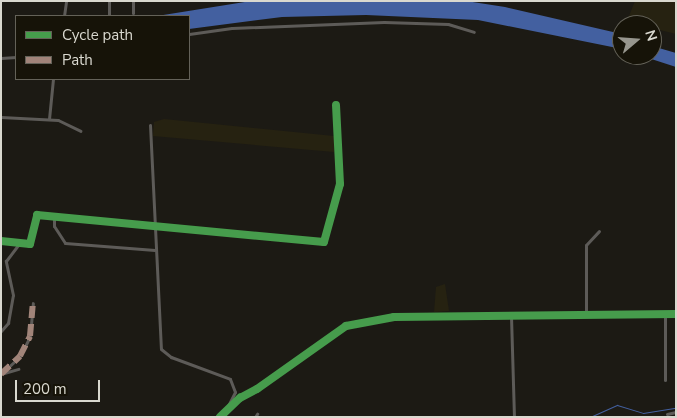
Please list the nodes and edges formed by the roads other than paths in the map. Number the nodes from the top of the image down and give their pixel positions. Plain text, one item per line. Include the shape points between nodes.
1 (66, 1) edge
2 (109, 1) edge
3 (133, 1) edge
4 (132, 13) dead end
5 (64, 15) edge
6 (108, 15) edge
7 (474, 32) dead end
8 (190, 34) edge
9 (15, 57) edge
10 (1, 58) edge
11 (53, 80) edge
12 (336, 105) dead end
13 (1, 117) edge
14 (49, 119) junction
15 (150, 125) dead end
16 (81, 131) dead end
17 (54, 217) junction
18 (154, 226) junction
19 (599, 231) dead end
20 (1, 241) edge
21 (19, 244) junction
22 (155, 250) junction
23 (33, 303) dead end
24 (586, 314) junction
25 (665, 314) junction
26 (676, 314) edge
27 (511, 315) junction
28 (1, 331) edge
29 (18, 368) dead end
30 (2, 374) edge
31 (665, 380) dead end
32 (676, 412) edge
33 (223, 414) edge
34 (666, 414) dead end
35 (514, 417) edge

1 - 5 street
2 - 6 street
3 - 4 street
7 - 8 street via 448,24 384,22 232,28
9 - 10 street
11 - 14 street
12 - 18 street via 340,184 324,242
13 - 14 street
14 - 16 street via 64,121
15 - 18 street
17 - 18 street
17 - 21 street via 35,216 31,242
17 - 22 street via 54,226 66,243
18 - 22 street
19 - 24 street via 586,245
20 - 21 street
21 - 28 street via 6,262 13,295 8,323
22 - 33 street via 161,349 171,357 230,378 235,392
23 - 30 street via 32,330 20,356
24 - 25 street
24 - 27 street
25 - 26 street
25 - 31 street
27 - 33 street via 394,317 346,326
27 - 35 street
29 - 30 street
32 - 34 street

